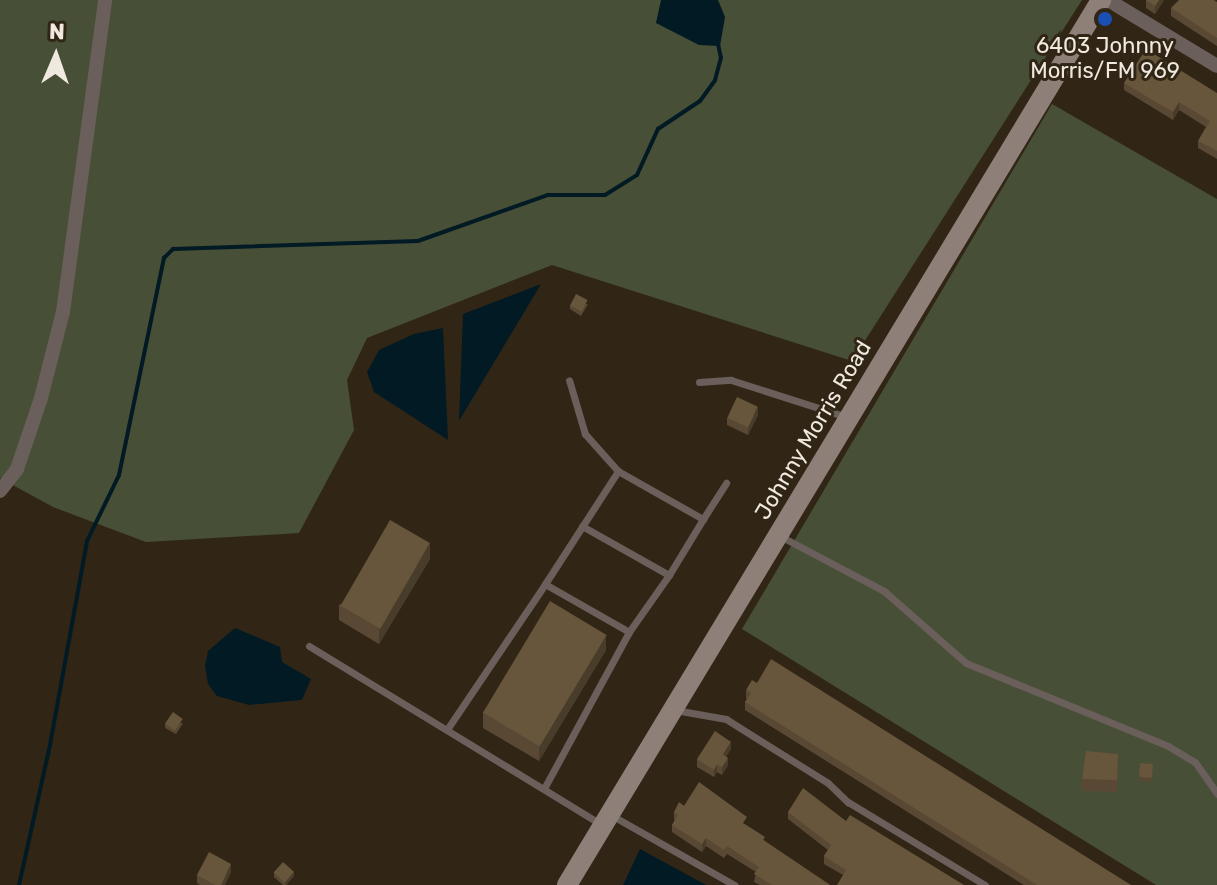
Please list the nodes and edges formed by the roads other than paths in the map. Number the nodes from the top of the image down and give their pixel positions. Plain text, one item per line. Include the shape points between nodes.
1 (105, 0) edge
2 (1101, 0) edge
3 (1108, 0) edge
4 (1217, 66) edge
5 (569, 380) dead end
6 (699, 382) dead end
7 (849, 418) junction
8 (618, 471) junction
9 (726, 483) dead end
10 (0, 491) edge
11 (703, 519) junction
12 (582, 526) junction
13 (778, 535) junction
14 (669, 575) junction
15 (545, 584) junction
16 (629, 632) junction
17 (309, 646) dead end
18 (673, 709) junction
19 (448, 728) junction
20 (545, 787) junction
21 (1217, 794) edge
22 (606, 820) junction
23 (567, 885) edge
24 (734, 885) edge
25 (985, 885) edge

1 - 10 street via 63,312 17,469
2 - 7 street, Johnny Morris Road
3 - 4 street
5 - 8 lane via 585,434
6 - 7 lane via 731,380
7 - 13 street, Johnny Morris Road
8 - 11 lane
8 - 12 lane
9 - 11 lane
11 - 14 lane
12 - 14 lane
12 - 15 lane
13 - 18 street, Johnny Morris Road
13 - 21 lane via 884,591 966,663 1168,746 1195,762
14 - 16 lane
15 - 16 lane
15 - 19 lane
16 - 20 lane
17 - 19 lane
18 - 22 street, Johnny Morris Road
18 - 25 lane via 726,719 828,783 848,802
19 - 20 lane
20 - 22 lane
22 - 23 street, Johnny Morris Road
22 - 24 lane

